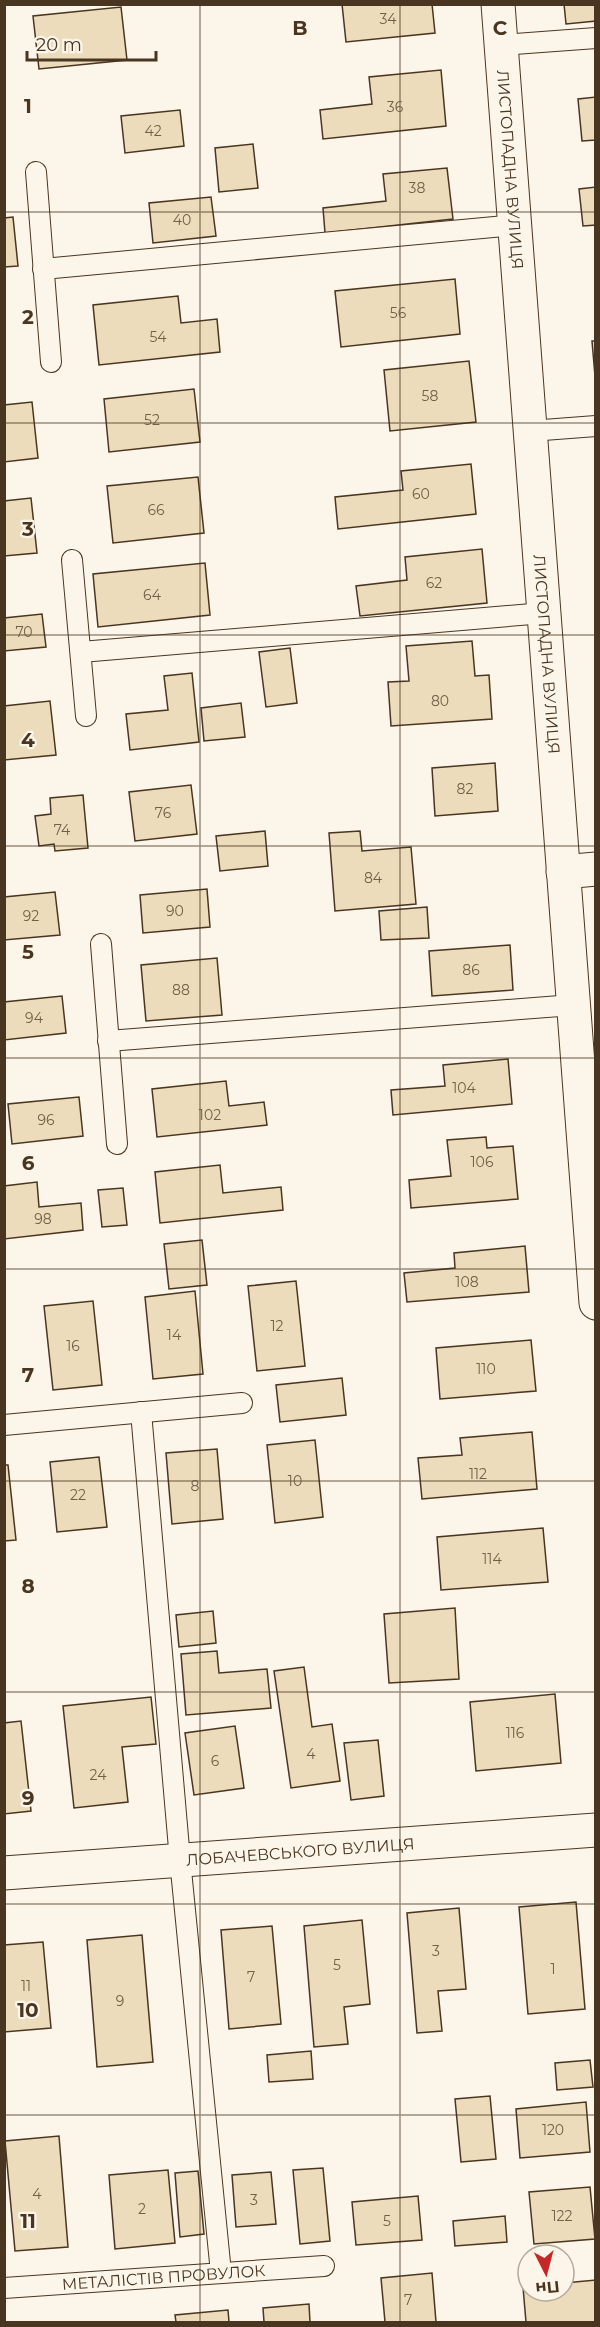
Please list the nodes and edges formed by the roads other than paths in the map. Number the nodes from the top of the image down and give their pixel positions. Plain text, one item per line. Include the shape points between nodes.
1 (498, 4) edge
2 (596, 38) edge
3 (501, 45) junction
4 (36, 172) dead end
5 (515, 225) junction
6 (43, 269) junction
7 (51, 362) dead end
8 (596, 426) edge
9 (530, 431) junction
10 (72, 560) dead end
11 (544, 613) junction
12 (81, 652) junction
13 (86, 716) dead end
14 (596, 869) edge
15 (563, 872) junction
16 (100, 944) dead end
17 (573, 1005) junction
18 (108, 1041) junction
19 (117, 1144) dead end
20 (596, 1304) edge
21 (242, 1403) dead end
22 (141, 1412) junction
23 (4, 1425) edge
24 (596, 1830) edge
25 (180, 1860) junction
26 (4, 1873) edge
27 (324, 2266) dead end
28 (221, 2273) junction
29 (4, 2288) edge

1 - 3 street, ЛИСТОПАДНА ВУЛИЦЯ
2 - 3 lane
3 - 5 street, ЛИСТОПАДНА ВУЛИЦЯ
4 - 6 lane
5 - 6 lane
5 - 9 street, ЛИСТОПАДНА ВУЛИЦЯ
6 - 7 lane
8 - 9 lane
9 - 11 street, ЛИСТОПАДНА ВУЛИЦЯ
10 - 12 lane
11 - 12 lane
11 - 15 street, ЛИСТОПАДНА ВУЛИЦЯ
12 - 13 lane
14 - 15 street
15 - 17 street, ЛИСТОПАДНА ВУЛИЦЯ
16 - 18 lane
17 - 18 lane
17 - 20 street, ЛИСТОПАДНА ВУЛИЦЯ
18 - 19 lane
21 - 22 lane
22 - 23 lane
22 - 25 lane
24 - 25 street, ЛОБАЧЕВСЬКОГО ВУЛИЦЯ
25 - 26 street, ЛОБАЧЕВСЬКОГО ВУЛИЦЯ
25 - 28 lane
27 - 28 lane, МЕТАЛІСТІВ ПРОВУЛОК
28 - 29 lane, МЕТАЛІСТІВ ПРОВУЛОК

